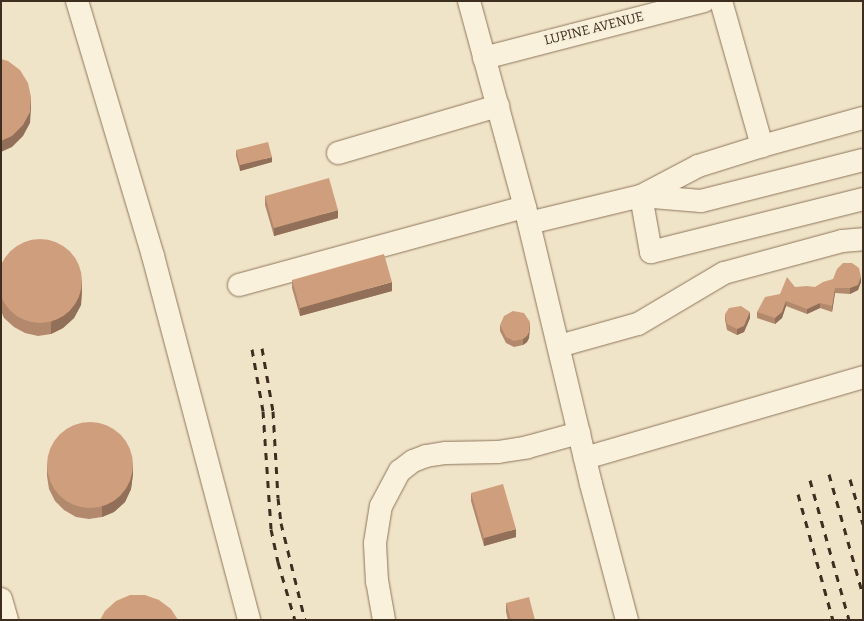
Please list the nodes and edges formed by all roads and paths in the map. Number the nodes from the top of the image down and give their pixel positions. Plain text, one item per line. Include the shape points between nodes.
1 (77, 1) edge
2 (469, 1) edge
3 (704, 1) edge
4 (721, 1) edge
5 (484, 58) junction
6 (498, 106) junction
7 (863, 118) edge
8 (762, 146) junction
9 (338, 153) dead end
10 (863, 160) edge
11 (641, 196) junction
12 (863, 199) edge
13 (527, 215) junction
14 (863, 239) edge
15 (239, 285) dead end
16 (559, 346) junction
17 (863, 377) edge
18 (579, 433) junction
19 (585, 458) junction
20 (1, 599) edge
21 (7, 620) edge
22 (249, 620) edge
23 (384, 620) edge
24 (627, 620) edge

1 - 22 street via 153,256
2 - 5 street
3 - 5 street, LUPINE AVENUE
4 - 8 street
5 - 6 street
6 - 9 street
6 - 13 street
7 - 8 street
8 - 11 street via 698,166
10 - 11 street via 701,201
11 - 12 street via 651,252
11 - 13 street
13 - 15 street
13 - 16 street
14 - 16 street via 842,240 724,273 638,324
16 - 18 street
17 - 19 street
18 - 19 street
18 - 23 street via 498,452 426,456 400,471 381,506 375,542 377,582
19 - 24 street
20 - 21 street

